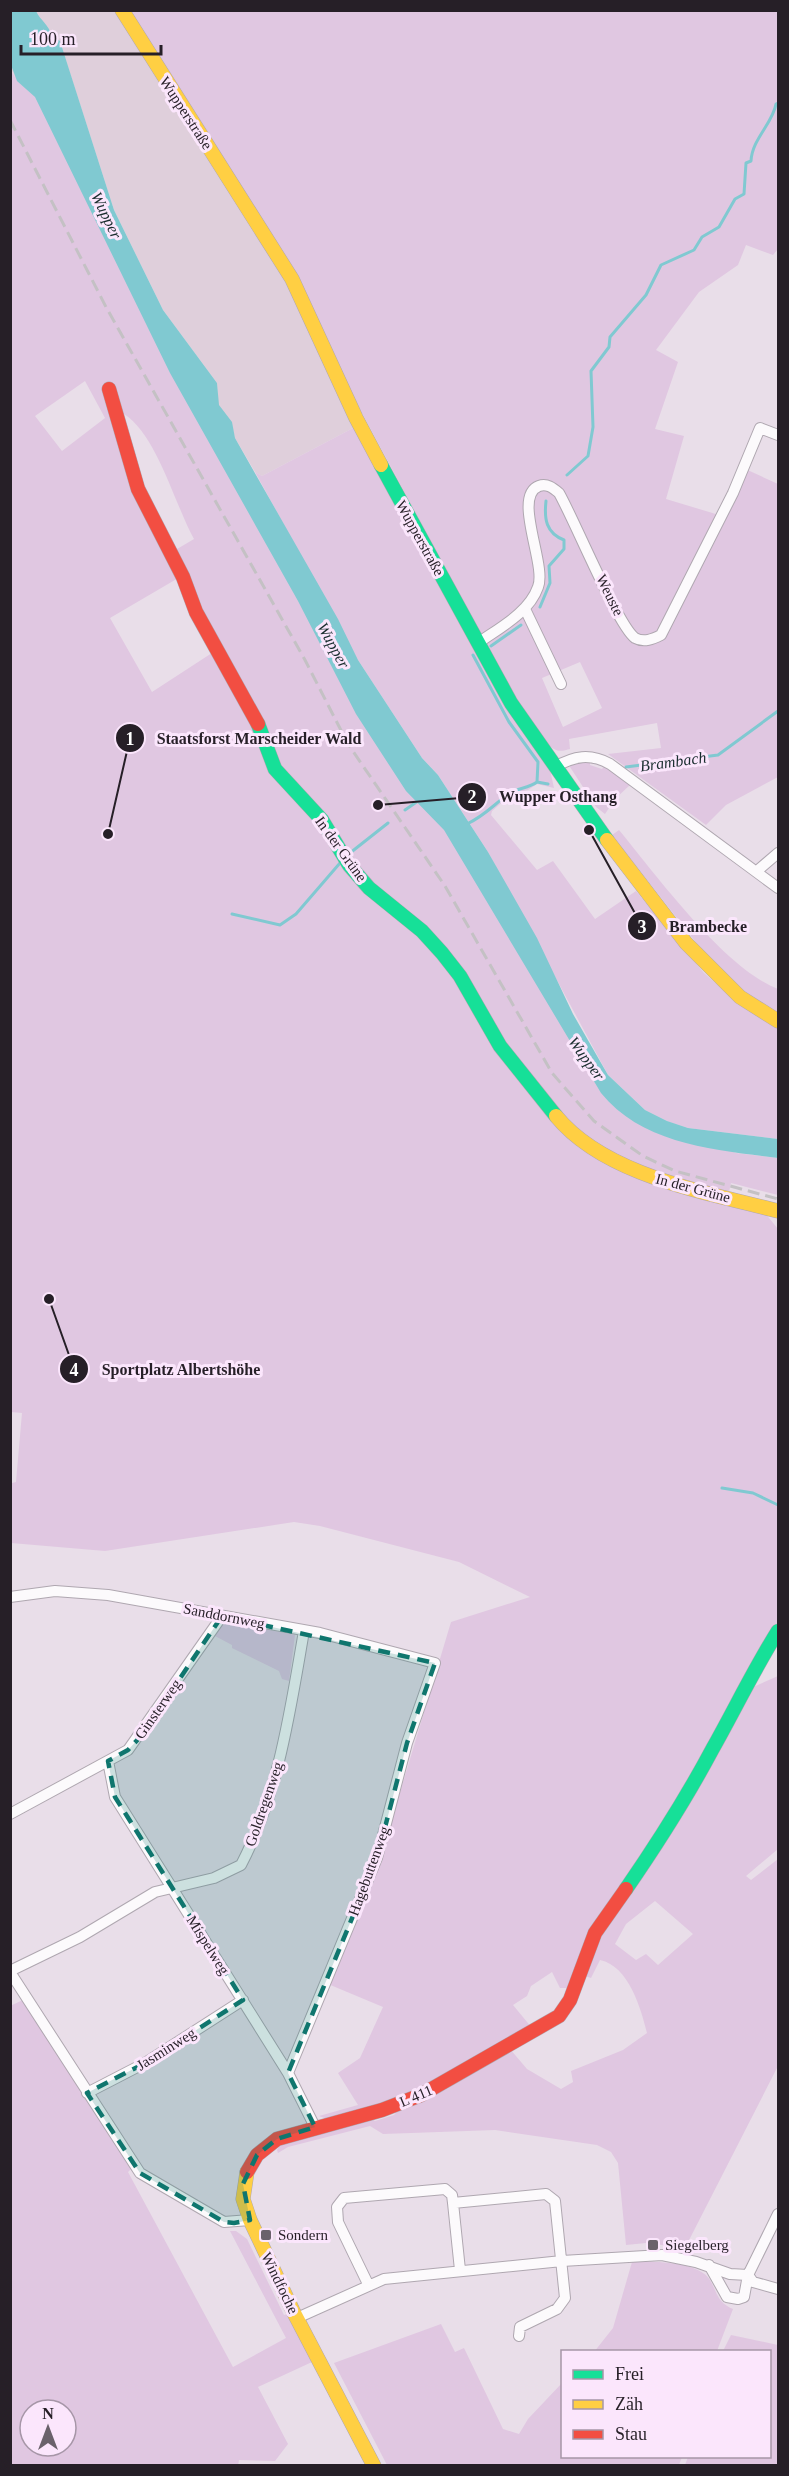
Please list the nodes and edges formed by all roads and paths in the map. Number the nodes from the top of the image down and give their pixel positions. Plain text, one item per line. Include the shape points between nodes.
1 (122, 10) edge
2 (109, 389) dead end
3 (778, 435) edge
4 (525, 609) junction
5 (478, 644) junction
6 (561, 684) dead end
7 (555, 767) junction
8 (778, 853) edge
9 (757, 871) junction
10 (778, 888) edge
11 (778, 1021) edge
12 (778, 1211) edge
13 (10, 1597) edge
14 (222, 1616) junction
15 (304, 1631) junction
16 (778, 1631) edge
17 (435, 1664) joint
18 (108, 1761) junction
19 (10, 1814) edge
20 (173, 1888) junction
21 (10, 1972) edge
22 (243, 2000) junction
23 (288, 2073) junction
24 (87, 2093) junction
25 (315, 2127) junction
26 (453, 2203) junction
27 (778, 2214) edge
28 (250, 2220) junction
29 (562, 2261) junction
30 (709, 2265) junction
31 (460, 2271) junction
32 (748, 2276) junction
33 (368, 2284) junction
34 (778, 2289) edge
35 (297, 2318) junction
36 (519, 2336) dead end
37 (374, 2466) edge

1 - 5 main road, Wupperstraße via 291,279 356,418
2 - 12 main road, In der Grüne via 138,489 183,577 196,612 259,726 275,769 322,820 349,865 369,888 422,931 460,976 513,1064 570,1133 642,1175
3 - 4 street, Weuste via 760,428 733,493 662,635 643,640 633,636 565,503 547,485 533,489 529,497 540,574 539,586
4 - 5 street, Weuste
4 - 6 street
5 - 7 main road, Wupperstraße via 511,703
7 - 9 street via 580,756 599,758
7 - 11 main road, Wupperstraße via 687,943 740,997
8 - 9 street
9 - 10 street
13 - 14 street, Sanddornweg via 81,1592
14 - 15 street, Sanddornweg
14 - 18 street, Ginsterweg via 141,1736 129,1750
15 - 17 street, Sanddornweg
15 - 20 street, Goldregenweg via 276,1774 241,1865 223,1875
16 - 25 main road, L 411 / L 411 via 658,1843 595,1933 570,2000 559,2016 422,2095
17 - 23 street, Hagebuttenweg via 407,1743 377,1857
18 - 19 street, Ginsterweg
18 - 20 street, Mispelweg via 115,1797
20 - 21 street, Goldregenweg via 155,1892 80,1937
20 - 22 street, Mispelweg
21 - 24 street
22 - 23 street, Mispelweg
22 - 24 street, Jasminweg via 145,2063
23 - 25 street, Mispelweg
24 - 28 street via 140,2173 224,2222
25 - 28 main road, Windfoche / L 411 via 277,2139 251,2162 243,2191
26 - 29 street via 546,2194 555,2201
26 - 31 street
26 - 33 street via 452,2195 444,2189 344,2198 336,2207 338,2222
27 - 32 street
28 - 35 main road, Windfoche / L 411
29 - 30 street via 646,2254
29 - 31 street
29 - 36 street via 563,2303 520,2327
30 - 32 street
30 - 32 street via 727,2297 744,2297
31 - 33 street
32 - 34 street via 753,2282
33 - 35 street
35 - 37 main road, Windfoche / L 411

